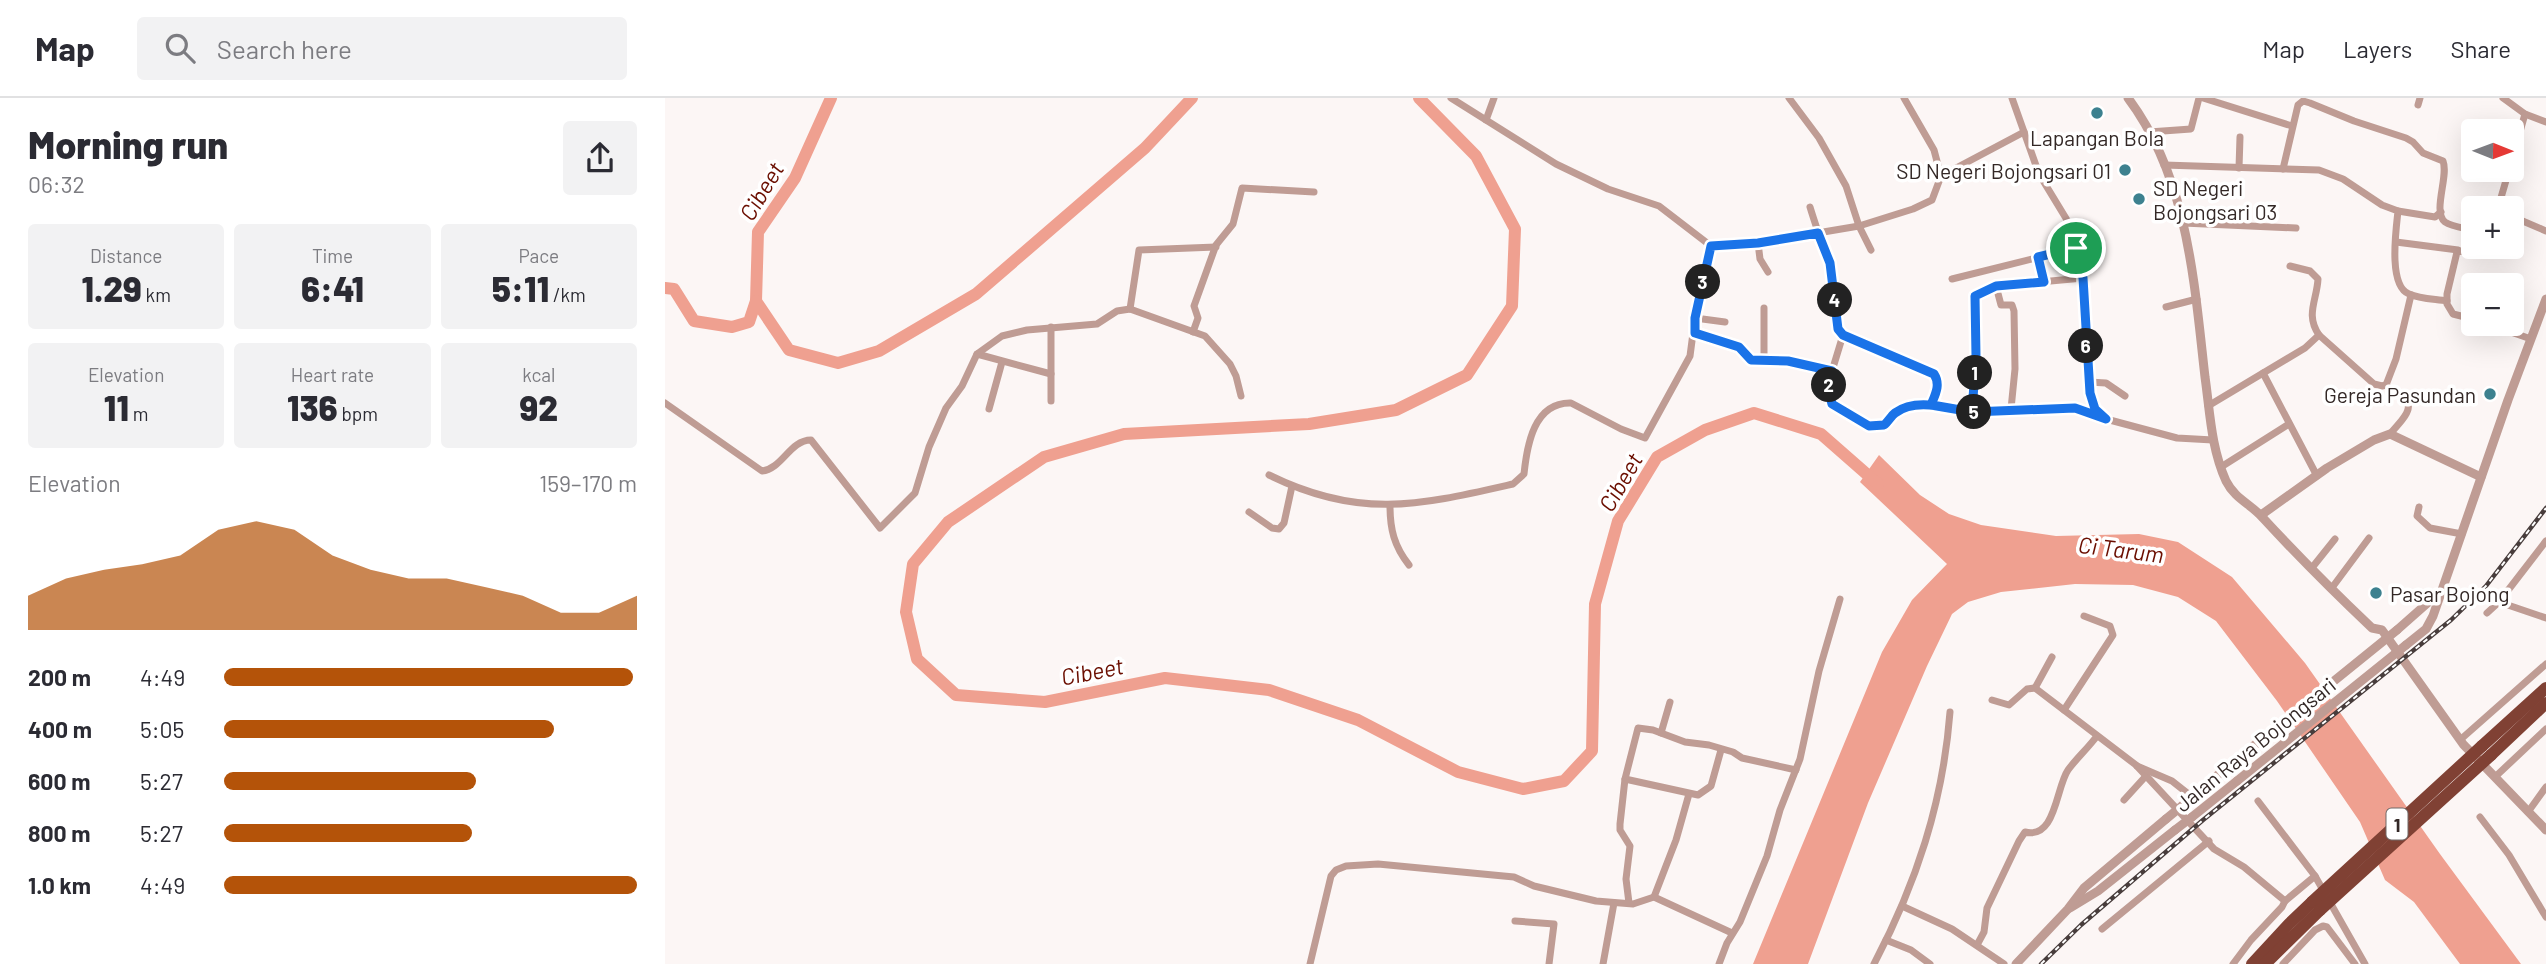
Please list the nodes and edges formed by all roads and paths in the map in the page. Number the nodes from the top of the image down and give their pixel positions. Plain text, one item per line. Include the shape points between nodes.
1 (1451, 98) edge
2 (1494, 98) edge
3 (1789, 98) edge
4 (1903, 98) edge
5 (2012, 98) edge
6 (2128, 98) edge
7 (2201, 98) edge
8 (2503, 98) edge
9 (2525, 114) junction
10 (2524, 119) edge
11 (1486, 120) junction
12 (2546, 122) edge
13 (2292, 126) junction
14 (2024, 132) junction
15 (2150, 132) junction
16 (2240, 137) dead end
17 (2165, 165) junction
18 (2239, 168) junction
19 (1939, 169) dead end
20 (2283, 169) junction
21 (1314, 192) dead end
22 (1810, 207) dead end
23 (2398, 211) junction
24 (2441, 212) junction
25 (2524, 222) edge
26 (2183, 223) junction
27 (1859, 226) junction
28 (2461, 227) edge
29 (2296, 228) dead end
30 (2546, 231) edge
31 (1818, 233) junction
32 (2396, 242) junction
33 (1758, 243) junction
34 (1711, 246) junction
35 (1216, 247) junction
36 (2076, 248) junction
37 (1871, 250) dead end
38 (2458, 250) joint
39 (2038, 257) junction
40 (2290, 266) dead end
41 (1768, 272) dead end
42 (2083, 278) junction
43 (1952, 279) dead end
44 (2044, 282) junction
45 (1996, 286) junction
46 (2411, 295) junction
47 (2197, 299) junction
48 (2546, 299) edge
49 (2447, 301) junction
50 (2166, 307) dead end
51 (1130, 309) junction
52 (1764, 309) dead end
53 (2461, 316) edge
54 (1695, 318) junction
55 (1725, 322) dead end
56 (1051, 327) junction
57 (1193, 332) junction
58 (1695, 333) junction
59 (1843, 335) junction
60 (2319, 335) junction
61 (2522, 336) edge
62 (2531, 339) junction
63 (978, 354) junction
64 (1764, 360) junction
65 (1002, 362) junction
66 (1832, 371) junction
67 (2263, 373) junction
68 (1051, 374) junction
69 (2089, 382) junction
70 (2386, 385) junction
71 (1241, 396) dead end
72 (2125, 396) dead end
73 (1051, 401) dead end
74 (665, 403) edge
75 (1931, 405) junction
76 (2208, 406) junction
77 (989, 409) dead end
78 (2011, 409) junction
79 (1972, 412) junction
80 (2106, 419) junction
81 (2289, 424) junction
82 (2390, 434) junction
83 (2213, 440) junction
84 (2221, 467) junction
85 (1269, 475) dead end
86 (2317, 476) junction
87 (2481, 477) junction
88 (1292, 486) junction
89 (1390, 506) junction
90 (2419, 507) dead end
91 (1249, 512) dead end
92 (2261, 515) junction
93 (2462, 534) junction
94 (2369, 538) dead end
95 (2335, 540) dead end
96 (2546, 541) edge
97 (1409, 565) dead end
98 (2311, 569) junction
99 (2443, 588) junction
100 (2331, 589) junction
101 (1840, 599) dead end
102 (2499, 602) junction
103 (2487, 612) dead end
104 (2084, 616) dead end
105 (2546, 618) edge
106 (2052, 657) dead end
107 (2546, 664) edge
108 (2035, 688) junction
109 (2546, 688) edge
110 (1992, 700) dead end
111 (1670, 702) dead end
112 (2546, 703) edge
113 (2064, 710) junction
114 (1950, 712) dead end
115 (2546, 729) edge
116 (1661, 733) junction
117 (2097, 736) junction
118 (2460, 740) junction
119 (1721, 750) junction
120 (2486, 750) junction
121 (2136, 765) junction
122 (1796, 770) junction
123 (2145, 777) junction
124 (2495, 777) junction
125 (2164, 778) junction
126 (1625, 779) junction
127 (2157, 787) junction
128 (2546, 787) edge
129 (1689, 794) junction
130 (2191, 796) junction
131 (2124, 800) dead end
132 (2257, 801) dead end
133 (2528, 812) junction
134 (2480, 817) dead end
135 (2546, 830) edge
136 (2150, 831) junction
137 (2209, 841) junction
138 (2161, 842) junction
139 (2315, 876) junction
140 (1654, 897) junction
141 (2285, 901) junction
142 (1614, 903) junction
143 (1629, 903) junction
144 (1902, 905) junction
145 (2316, 906) junction
146 (2068, 909) junction
147 (2546, 917) edge
148 (1515, 921) dead end
149 (2102, 929) dead end
150 (1732, 933) junction
151 (1886, 940) junction
152 (1977, 945) junction
153 (1310, 964) edge
154 (1549, 964) edge
155 (1603, 964) edge
156 (1719, 964) edge
157 (1874, 964) edge
158 (1930, 964) edge
159 (2004, 964) edge
160 (2016, 964) edge
161 (2233, 964) edge
162 (2252, 964) edge
163 (2265, 964) edge
164 (2283, 964) edge
165 (2354, 964) edge
166 (2365, 964) edge

1 - 11 street
2 - 11 street
3 - 27 street via 1846,186
4 - 19 street via 1934,150
5 - 14 street
6 - 15 street
7 - 13 street
7 - 15 street via 2191,129
8 - 9 street
9 - 10 street
9 - 12 street
11 - 34 street via 1556,164 1608,189 1664,208
13 - 20 street
13 - 24 street via 2299,103 2305,101 2413,142 2444,163
14 - 27 street via 1941,176 1929,202
14 - 36 street
15 - 17 street
16 - 18 street
17 - 18 street
17 - 26 street
18 - 20 street
20 - 23 street via 2325,172
21 - 35 street via 1242,188 1233,223
22 - 31 street
23 - 24 street via 2435,217
23 - 32 street
24 - 28 street via 2446,223
25 - 30 street
26 - 29 street
26 - 47 street
27 - 31 street
27 - 37 street
31 - 33 street
31 - 59 street via 1830,263 1835,324
32 - 38 street
32 - 46 street via 2397,280
33 - 34 street
33 - 41 street
34 - 54 street
35 - 51 street via 1139,250
35 - 57 street via 1194,306 1198,318
36 - 39 street
36 - 42 street
38 - 49 street
39 - 43 street
39 - 44 street
40 - 60 street via 2310,271 2318,279 2311,318
42 - 44 street
42 - 69 street
44 - 45 street
45 - 78 street via 2001,305 2012,306 2014,311
45 - 79 street via 1975,296
46 - 49 street
46 - 70 street
47 - 50 street
47 - 76 street
48 - 62 street, Jalan Raya Bojongsari
49 - 53 street via 2453,314
51 - 56 street via 1117,311 1097,324
51 - 57 street
52 - 64 street
54 - 55 street
54 - 58 street
56 - 63 street via 1002,336
56 - 68 street
57 - 71 street via 1225,357
58 - 64 street via 1739,347 1751,360
58 - 89 street via 1690,356 1645,438 1564,403 1536,422 1520,480 1451,498
59 - 66 street
59 - 75 street via 1934,374 1937,390
60 - 67 street
60 - 70 street via 2374,384
61 - 62 street
62 - 87 street, Jalan Raya Bojongsari
63 - 65 street
63 - 74 street via 946,408 915,493 880,528 811,440 800,442 770,470 762,471
64 - 66 street
65 - 68 street
65 - 77 street
66 - 75 street via 1828,389 1832,404 1869,426 1884,425 1910,406
67 - 76 street
67 - 81 street
68 - 73 street
69 - 72 street via 2106,383
69 - 80 street via 2095,409
70 - 82 street via 2409,406
75 - 79 street
76 - 83 street
78 - 79 street
78 - 80 street via 2075,408
80 - 83 street via 2178,438
81 - 84 street
81 - 86 street
82 - 86 street via 2374,439
82 - 87 street
83 - 84 street
84 - 92 street via 2239,499
85 - 88 street
86 - 92 street
87 - 93 street, Jalan Raya Bojongsari
88 - 89 street via 1357,504
88 - 91 street via 1279,529
89 - 97 street via 1390,528
90 - 93 street via 2417,516 2430,528
92 - 98 street
93 - 99 street, Jalan Raya Bojongsari
94 - 100 street
95 - 98 street
96 - 102 street
98 - 100 street
99 - 130 street, Jalan Raya Bojongsari, bridge via 2428,605
99 - 138 street, Jalan Raya Bojongsari, bridge via 2430,623 2406,645
100 - 118 street via 2372,628 2382,629
101 - 122 street
102 - 103 street
102 - 105 street
104 - 113 street via 2110,626 2113,635
106 - 108 street
107 - 118 street
108 - 110 street via 2027,689 2009,705
108 - 113 street
109 - 120 highway, 1
111 - 116 street
112 - 120 highway, 1
113 - 117 street
114 - 144 street via 1939,795
115 - 124 street
116 - 119 street
116 - 126 street via 1638,728
117 - 121 street
117 - 152 street via 2068,770 2044,827 2025,832 2019,841 1987,908
118 - 124 street
119 - 122 street
119 - 129 street via 1711,786 1698,795
120 - 145 highway, 1, bridge
121 - 123 street
121 - 125 street
122 - 150 street via 1767,856
123 - 127 street
123 - 131 street
124 - 133 street
125 - 127 street
125 - 130 street
126 - 129 street
126 - 143 street via 1620,828 1630,846
127 - 137 street
128 - 133 street
129 - 140 street
130 - 136 street, Jalan Raya Bojongsari, bridge
132 - 139 street
133 - 135 street
134 - 147 street
136 - 138 street
136 - 146 street, Jalan Raya Bojongsari via 2093,879
137 - 141 street
137 - 149 street
138 - 146 street, Jalan Raya Bojongsari
139 - 141 street
139 - 166 street
140 - 143 street
140 - 150 street
141 - 161 street
142 - 143 street
142 - 153 street via 1534,886 1514,877 1378,864 1346,866 1333,873
142 - 155 street
144 - 151 street
144 - 152 street
145 - 162 highway, 1 via 2289,923
145 - 163 highway, 1
146 - 160 street, Jalan Raya Bojongsari
148 - 154 street via 1554,925
150 - 156 street
151 - 157 street
151 - 158 street
152 - 159 street
164 - 165 street via 2323,926

